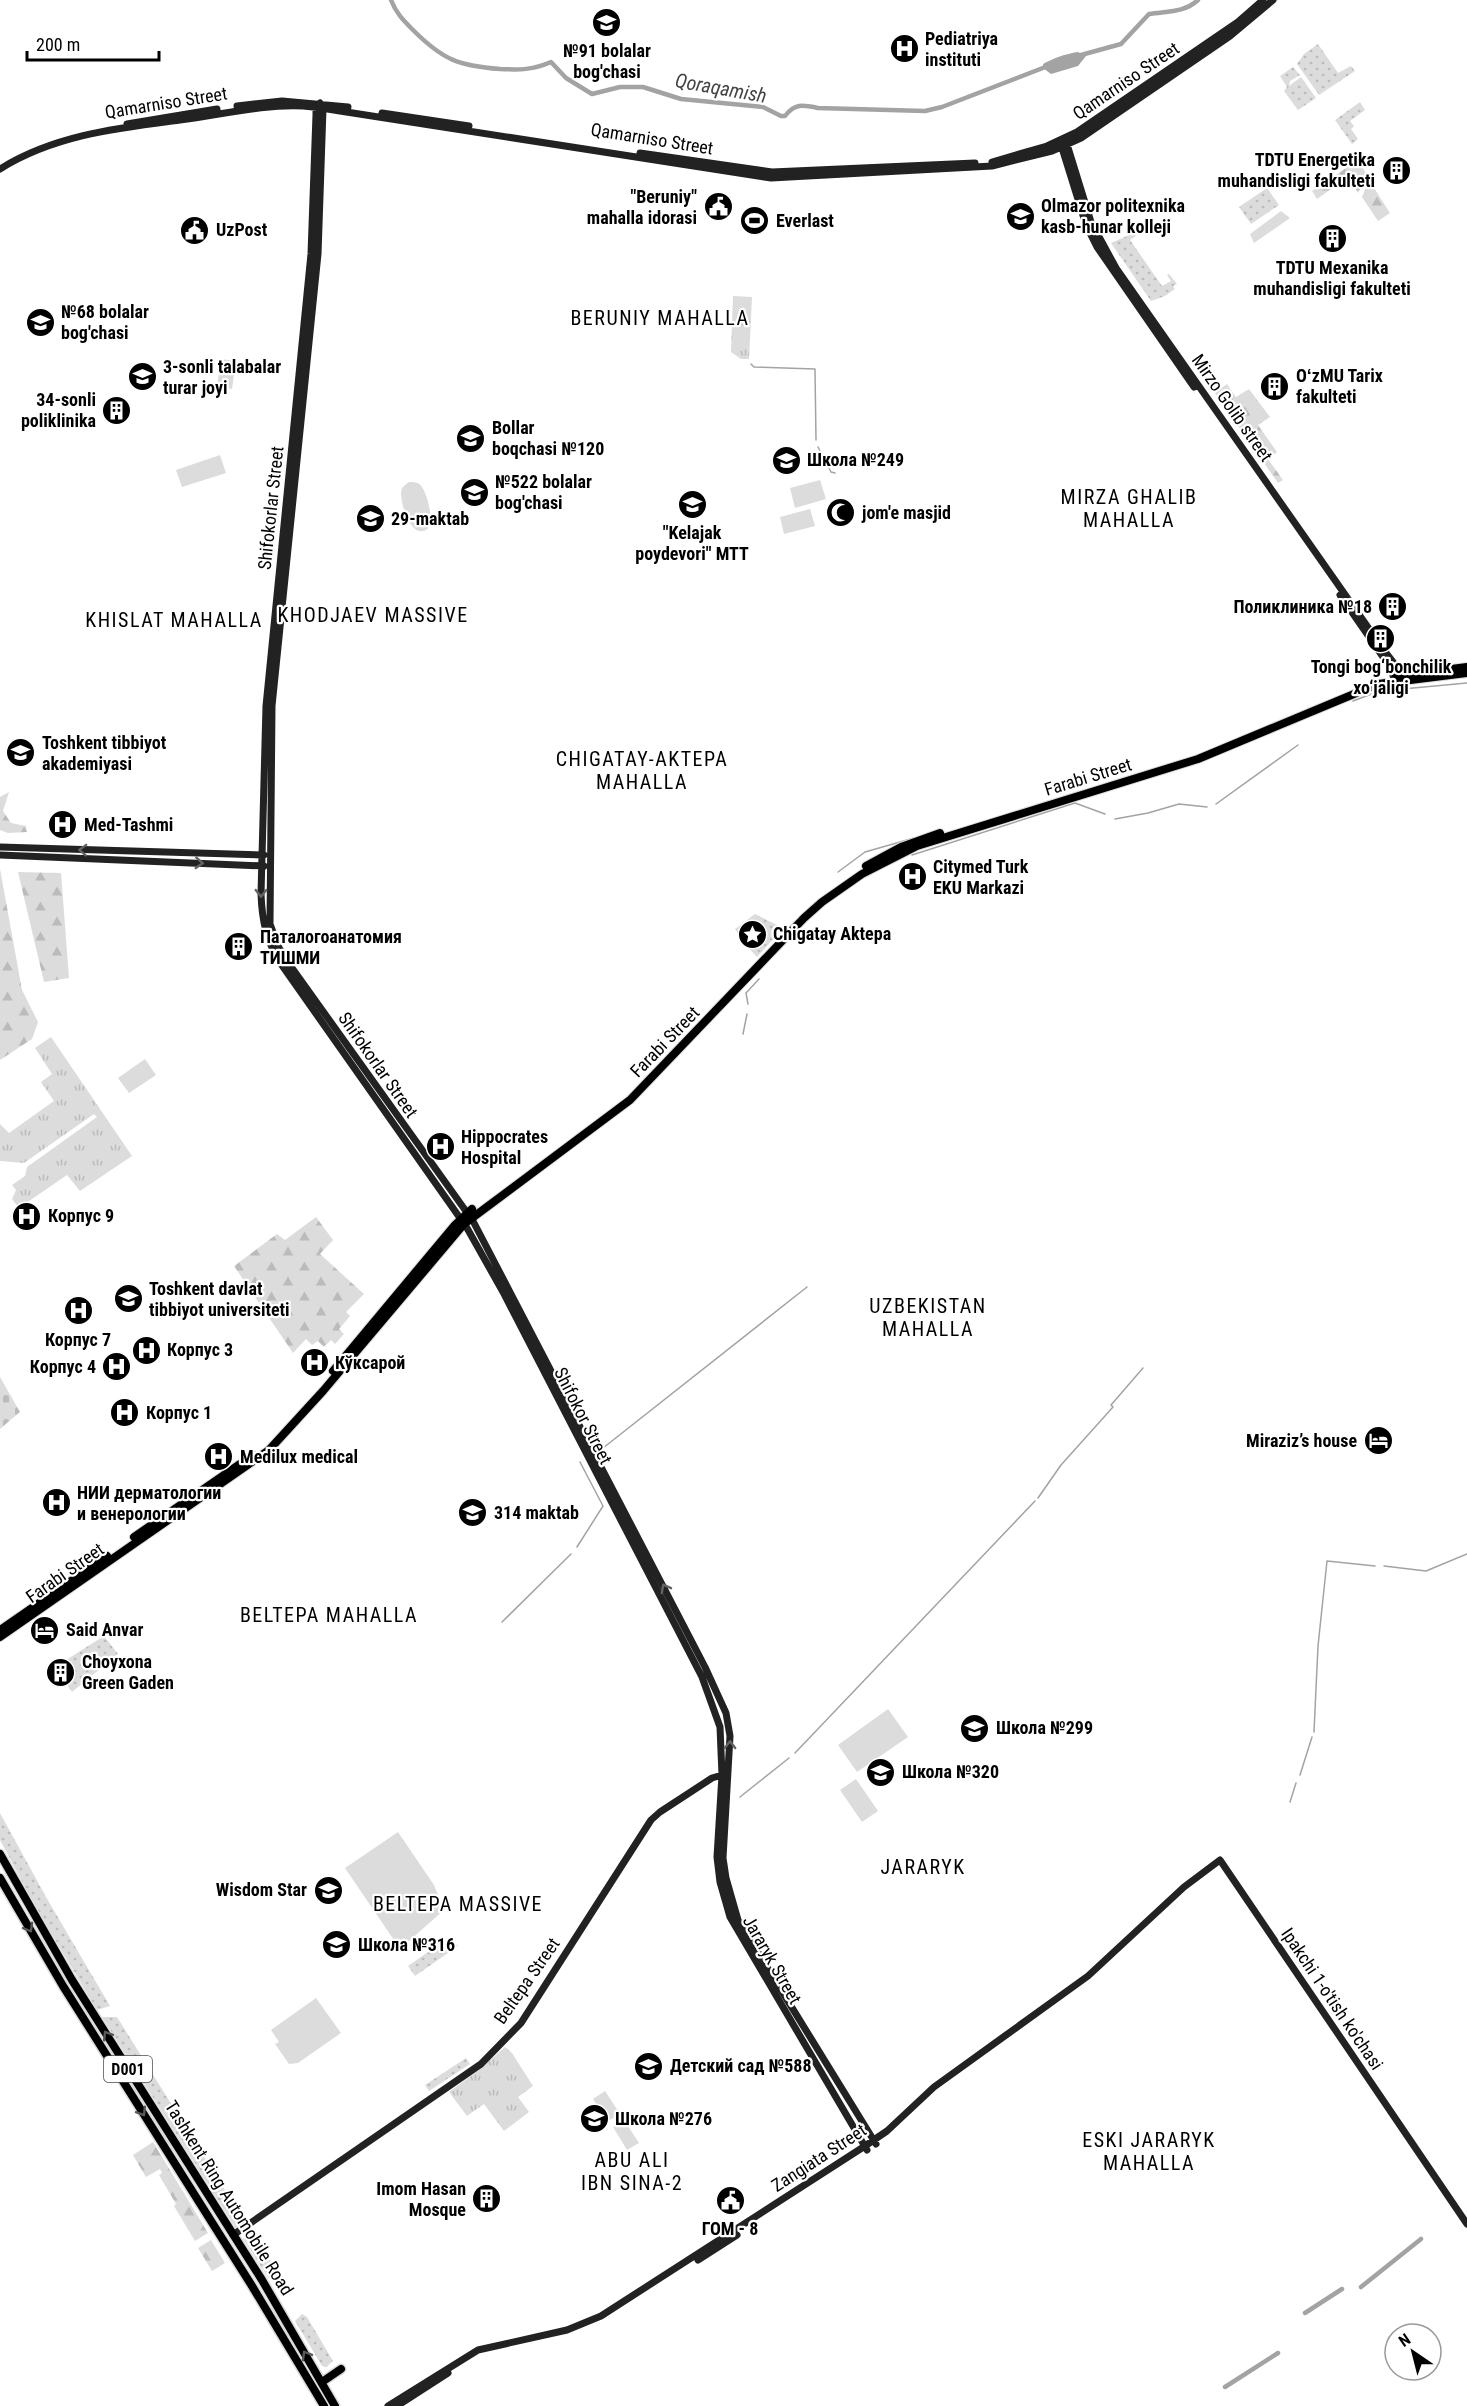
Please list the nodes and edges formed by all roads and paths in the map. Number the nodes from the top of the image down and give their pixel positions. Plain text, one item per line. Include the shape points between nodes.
1 (1263, 0) edge
2 (1273, 0) edge
3 (320, 107) junction
4 (1065, 144) junction
5 (0, 167) edge
6 (1114, 269) junction
7 (1396, 666) junction
8 (1467, 667) edge
9 (1467, 673) edge
10 (1409, 675) junction
11 (1397, 678) junction
12 (0, 848) edge
13 (36, 852) junction
14 (0, 855) edge
15 (261, 855) junction
16 (270, 855) junction
17 (261, 866) junction
18 (270, 867) junction
19 (443, 1189) junction
20 (465, 1219) junction
21 (678, 1623) junction
22 (0, 1630) edge
23 (0, 1637) edge
24 (696, 1666) joint
25 (719, 1697) joint
26 (722, 1775) junction
27 (721, 1827) junction
28 (0, 1854) edge
29 (1220, 1863) joint
30 (0, 1878) edge
31 (61, 1962) junction
32 (52, 1967) junction
33 (769, 1978) junction
34 (875, 2142) junction
35 (866, 2148) junction
36 (181, 2152) junction
37 (1417, 2156) junction
38 (171, 2158) junction
39 (1467, 2224) edge
40 (1467, 2230) edge
41 (233, 2235) junction
42 (262, 2280) junction
43 (252, 2286) junction
44 (341, 2369) dead end
45 (322, 2382) junction
46 (324, 2406) edge
47 (335, 2406) edge
48 (388, 2406) edge
49 (397, 2406) edge

1 - 4 main road, Qamarniso Street
2 - 4 main road, Qamarniso Street via 1220,42
3 - 4 main road, Qamarniso Street via 772,172 992,162
3 - 5 main road, Qamarniso Street via 282,101 148,119 66,135 27,149
3 - 15 main road, Shifokorlar Street via 310,254 266,706
3 - 16 main road, Shifokorlar Street via 318,254 272,706
4 - 6 main road, Mirzo Golib street via 1091,222
6 - 7 main road, Mirzo Golib street
6 - 11 main road, Mirzo Golib street
7 - 10 main road, Mirzo Golib street
7 - 11 main road
8 - 10 main road, Farabi Street
9 - 11 main road, Farabi Street via 1432,679
10 - 11 main road, Farabi Street
11 - 20 main road, Farabi Street via 1358,687 1197,755 938,833 881,857 810,906 627,1097
12 - 13 main road
13 - 14 main road
15 -> 13 main road
13 -> 17 main road
15 - 16 main road
15 - 17 main road, Shifokorlar Street
16 - 18 main road
17 - 18 main road
17 -> 19 main road via 261,917 271,949
18 - 19 main road, Shifokorlar Street via 269,914 278,946
19 - 20 main road, Shifokorlar Street
20 - 21 main road, Shifokor Street
20 - 22 main road, Farabi Street via 266,1446
20 - 23 main road, Farabi Street via 323,1391 269,1450
21 - 24 main road, Shifokor Street
21 - 25 main road, Shifokor Street
24 - 26 main road, Jararyk Street via 720,1727
27 -> 25 main road, Jararyk Street via 730,1736
26 - 27 main road, Jararyk Street
26 - 41 main road, Beltepa Street via 651,1820 521,2023 477,2068
27 - 33 main road, Jararyk Street via 731,1900
28 - 31 highway, Tashkent Ring Automobile Road / D001
29 - 34 main road, Zangiata Street via 1091,1979 935,2090 890,2134
29 - 37 main road, Ipakchi 1-o'tish ko'chasi
30 -> 32 highway, Tashkent Ring Automobile Road / D001
31 - 32 highway via 54,1961
36 -> 31 highway, Tashkent Ring Automobile Road / D001
32 -> 38 highway, Tashkent Ring Automobile Road / D001
33 - 34 main road, Jararyk Street
33 - 35 main road, Jararyk Street
34 - 35 main road, Zangiata Street
35 - 48 main road, Zangiata Street via 601,2316 567,2330 478,2350
35 - 49 main road, Zangiata Street via 604,2319 576,2332 478,2355
36 - 38 highway
36 - 41 highway, Tashkent Ring Automobile Road / D001
37 - 39 main road
37 - 40 main road
38 - 43 highway, Tashkent Ring Automobile Road / D001
41 - 42 highway, Tashkent Ring Automobile Road / D001
42 - 43 highway
45 -> 42 highway, Tashkent Ring Automobile Road / D001
43 - 46 highway, Tashkent Ring Automobile Road / D001
44 - 45 highway
45 - 47 highway, Tashkent Ring Automobile Road / D001

